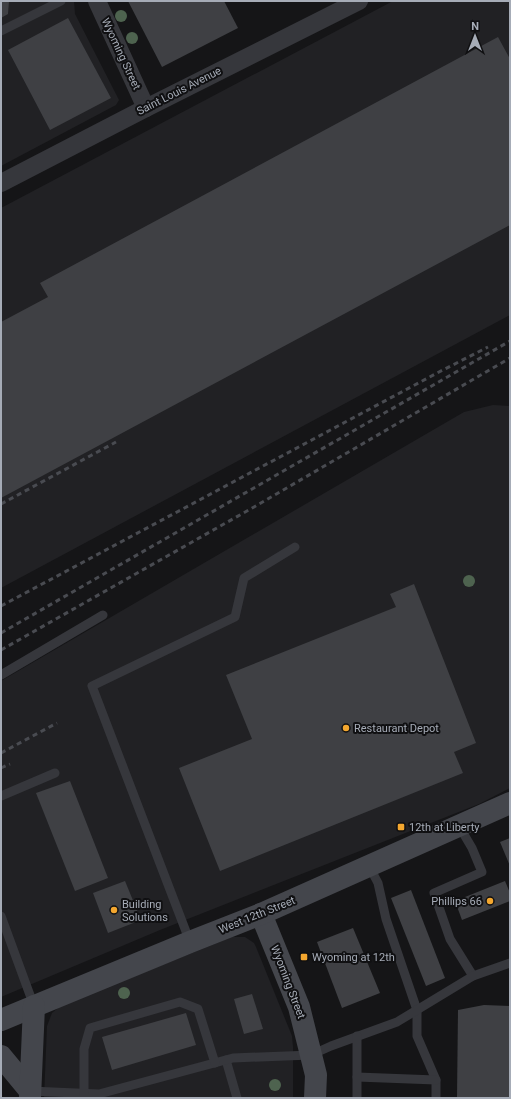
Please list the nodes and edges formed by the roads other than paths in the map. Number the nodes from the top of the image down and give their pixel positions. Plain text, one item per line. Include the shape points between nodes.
1 (61, 1) edge
2 (97, 1) edge
3 (359, 1) edge
4 (1, 32) edge
5 (146, 108) junction
6 (1, 183) edge
7 (295, 547) dead end
8 (103, 615) dead end
9 (1, 675) edge
10 (55, 773) dead end
11 (1, 796) edge
12 (510, 803) edge
13 (459, 826) junction
14 (369, 866) junction
15 (261, 914) junction
16 (1, 916) edge
17 (190, 942) junction
18 (510, 963) edge
19 (473, 976) junction
20 (34, 1006) junction
21 (417, 1010) junction
22 (1, 1020) edge
23 (357, 1036) junction
24 (311, 1055) junction
25 (1, 1056) edge
26 (226, 1060) junction
27 (215, 1063) junction
28 (357, 1077) junction
29 (436, 1080) junction
30 (30, 1095) edge
31 (85, 1096) edge
32 (237, 1098) edge
33 (316, 1098) edge
34 (357, 1098) edge
35 (436, 1098) edge

1 - 4 lane
2 - 5 street, Wyoming Street
3 - 5 street, Saint Louis Avenue
5 - 6 street, Saint Louis Avenue
7 - 17 lane via 244,578 235,617 92,686
8 - 9 lane
10 - 11 lane
12 - 13 main road, West 12th Street
13 - 14 main road, West 12th Street
13 - 19 lane via 482,872 434,893 450,939
14 - 15 main road, West 12th Street
14 - 21 lane via 378,883 386,918
15 - 17 main road, West 12th Street
15 - 24 main road, Wyoming Street via 299,1007
16 - 20 lane
17 - 20 main road, West 12th Street
18 - 19 lane
19 - 21 lane
20 - 22 main road, West 12th Street
20 - 30 main road
21 - 23 lane via 397,1022
21 - 29 lane via 417,1036
23 - 24 lane
23 - 28 lane
24 - 26 lane
24 - 33 main road, Wyoming Street via 316,1075
25 - 30 main road
26 - 27 lane
26 - 32 lane
27 - 31 lane
27 - 31 lane via 198,1009 180,1002 90,1028 84,1049
28 - 29 lane
28 - 34 lane
29 - 35 lane
30 - 31 lane

